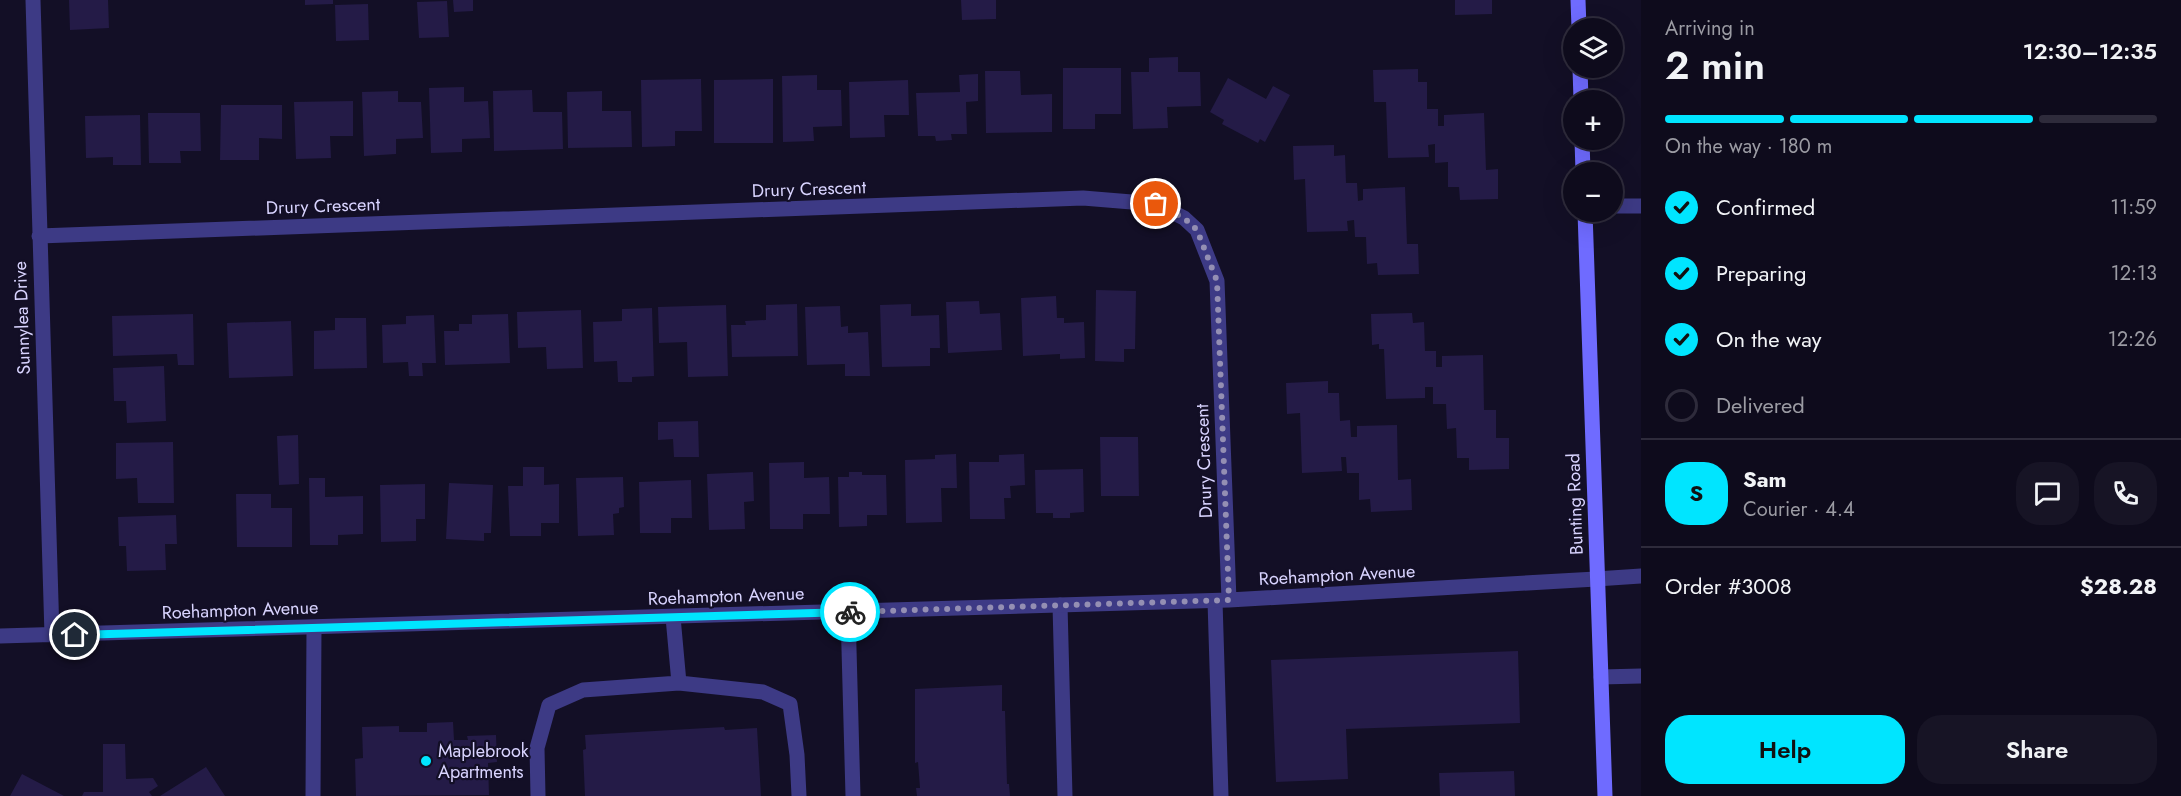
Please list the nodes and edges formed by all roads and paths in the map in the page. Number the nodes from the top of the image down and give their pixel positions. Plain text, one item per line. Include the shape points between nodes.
1 (33, 0) edge
2 (1578, 0) edge
3 (1579, 18) edge
4 (1623, 206) edge
5 (1641, 206) edge
6 (1585, 222) edge
7 (39, 236) junction
8 (1641, 576) edge
9 (1596, 579) junction
10 (1222, 601) junction
11 (1060, 605) junction
12 (848, 612) junction
13 (673, 617) junction
14 (314, 628) junction
15 (52, 635) junction
16 (0, 636) edge
17 (1641, 676) edge
18 (1601, 677) junction
19 (678, 683) junction
20 (313, 796) edge
21 (538, 796) edge
22 (799, 796) edge
23 (853, 796) edge
24 (1065, 796) edge
25 (1221, 796) edge
26 (1605, 796) edge

1 - 7 street, Sunnylea Drive
2 - 3 main road
4 - 5 street
6 - 9 main road, Bunting Road
7 - 10 street, Drury Crescent via 1083,198 1156,204 1184,218 1197,230 1217,281
7 - 15 street, Sunnylea Drive
8 - 9 street, Roehampton Avenue
9 - 10 street, Roehampton Avenue
9 - 18 main road, Bunting Road
10 - 11 street, Roehampton Avenue
10 - 25 street, Drury Crescent
11 - 12 street, Roehampton Avenue
11 - 24 street
12 - 13 street, Roehampton Avenue
12 - 23 street
13 - 14 street, Roehampton Avenue
13 - 19 street
14 - 15 street, Roehampton Avenue
14 - 20 street
15 - 16 street, Roehampton Avenue
17 - 18 street
18 - 26 main road, Bunting Road
19 - 21 street via 583,690 549,705 537,748
19 - 22 street via 763,692 790,704

